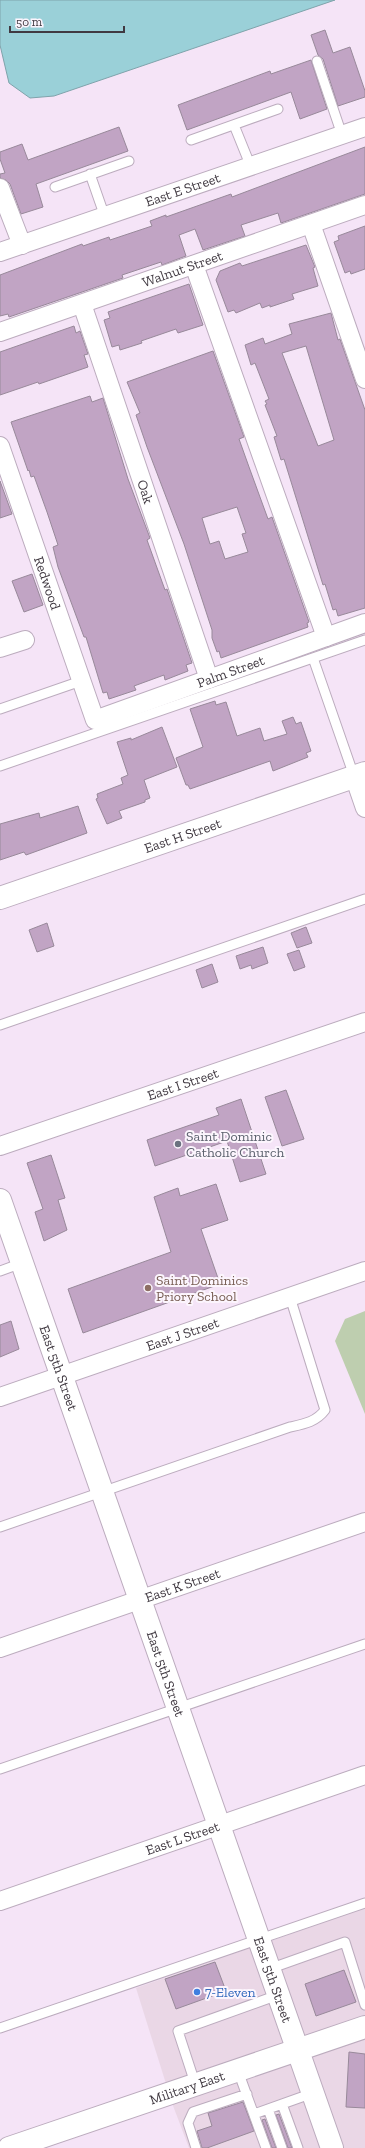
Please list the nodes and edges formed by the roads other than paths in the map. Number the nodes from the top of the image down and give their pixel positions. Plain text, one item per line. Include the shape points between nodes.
1 (317, 61) dead end
2 (278, 109) dead end
3 (234, 125) junction
4 (365, 127) edge
5 (342, 135) junction
6 (191, 140) dead end
7 (129, 161) dead end
8 (251, 167) junction
9 (90, 174) junction
10 (55, 187) dead end
11 (0, 188) edge
12 (365, 205) edge
13 (105, 217) junction
14 (311, 224) junction
15 (22, 245) junction
16 (0, 252) edge
17 (194, 265) junction
18 (82, 304) junction
19 (0, 332) edge
20 (365, 379) edge
21 (0, 446) edge
22 (3, 466) edge
23 (365, 623) edge
24 (326, 637) junction
25 (25, 640) dead end
26 (365, 640) edge
27 (0, 648) edge
28 (312, 658) junction
29 (209, 679) junction
30 (81, 681) junction
31 (0, 709) edge
32 (96, 720) joint
33 (0, 766) edge
34 (360, 775) edge
35 (365, 808) edge
36 (0, 898) edge
37 (365, 899) edge
38 (365, 1022) edge
39 (0, 1025) edge
40 (0, 1146) edge
41 (0, 1200) edge
42 (22, 1263) junction
43 (0, 1271) edge
44 (365, 1271) edge
45 (290, 1297) junction
46 (61, 1376) junction
47 (0, 1397) edge
48 (101, 1491) junction
49 (365, 1522) edge
50 (0, 1527) edge
51 (140, 1600) junction
52 (365, 1644) edge
53 (0, 1648) edge
54 (178, 1708) junction
55 (0, 1770) edge
56 (365, 1775) edge
57 (219, 1825) junction
58 (0, 1901) edge
59 (365, 1903) edge
60 (259, 1940) junction
61 (269, 1969) junction
62 (278, 1995) junction
63 (365, 2004) edge
64 (365, 2027) edge
65 (0, 2028) edge
66 (298, 2050) junction
67 (237, 2069) junction
68 (195, 2084) junction
69 (313, 2093) junction
70 (246, 2094) junction
71 (282, 2104) junction
72 (268, 2109) junction
73 (254, 2114) junction
74 (328, 2147) edge
75 (9, 2148) edge
76 (196, 2148) edge
77 (266, 2148) edge
78 (282, 2148) edge
79 (298, 2148) edge

1 - 5 lane
2 - 3 lane
3 - 6 lane
3 - 8 lane
4 - 5 street, East E Street
5 - 8 street, East E Street
7 - 9 lane
8 - 13 street, East E Street
9 - 10 lane
9 - 13 lane
11 - 15 street
12 - 14 street, Walnut Street
13 - 15 street, East E Street
14 - 17 street, Walnut Street
14 - 20 street
15 - 16 street, East E Street
17 - 18 street, Walnut Street
17 - 24 street
18 - 19 street, Walnut Street
18 - 29 street, Oak
21 - 22 street, Redwood
22 - 30 street, Redwood
23 - 24 street, Palm Street
24 - 29 street, Palm Street
25 - 27 street
26 - 28 lane
28 - 33 lane
28 - 34 lane
29 - 32 street, Palm Street
30 - 31 lane
30 - 32 street, Redwood
34 - 35 street
34 - 36 street, East H Street
37 - 39 lane
38 - 40 street, East I Street
41 - 42 street, East 5th Street
42 - 43 lane
42 - 46 street, East 5th Street
44 - 45 street, East J Street
45 - 46 street, East J Street
45 - 48 lane via 320,1387 325,1410 320,1416 309,1423 290,1427
46 - 47 street, East J Street
46 - 48 street, East 5th Street
48 - 50 lane
48 - 51 street, East 5th Street
49 - 51 street, East K Street
51 - 53 street, East K Street
51 - 54 street, East 5th Street
52 - 54 lane
54 - 55 lane
54 - 57 street, East 5th Street
56 - 57 street, East L Street
57 - 58 street, East L Street
57 - 60 street, East 5th Street
59 - 60 lane
60 - 61 street, East 5th Street
60 - 65 lane
61 - 62 street, East 5th Street
61 - 63 lane via 345,1942
62 - 66 street, East 5th Street
62 - 68 lane via 178,2031
64 - 66 street, Military East
66 - 67 street, Military East
66 - 69 street, East 5th Street
67 - 68 street, Military East
67 - 70 lane
68 - 75 street, Military East
69 - 71 lane
69 - 74 street, East 5th Street
70 - 73 lane
70 - 76 lane via 193,2112 188,2123
71 - 72 lane
71 - 79 lane
72 - 73 lane
72 - 78 lane
73 - 77 lane

